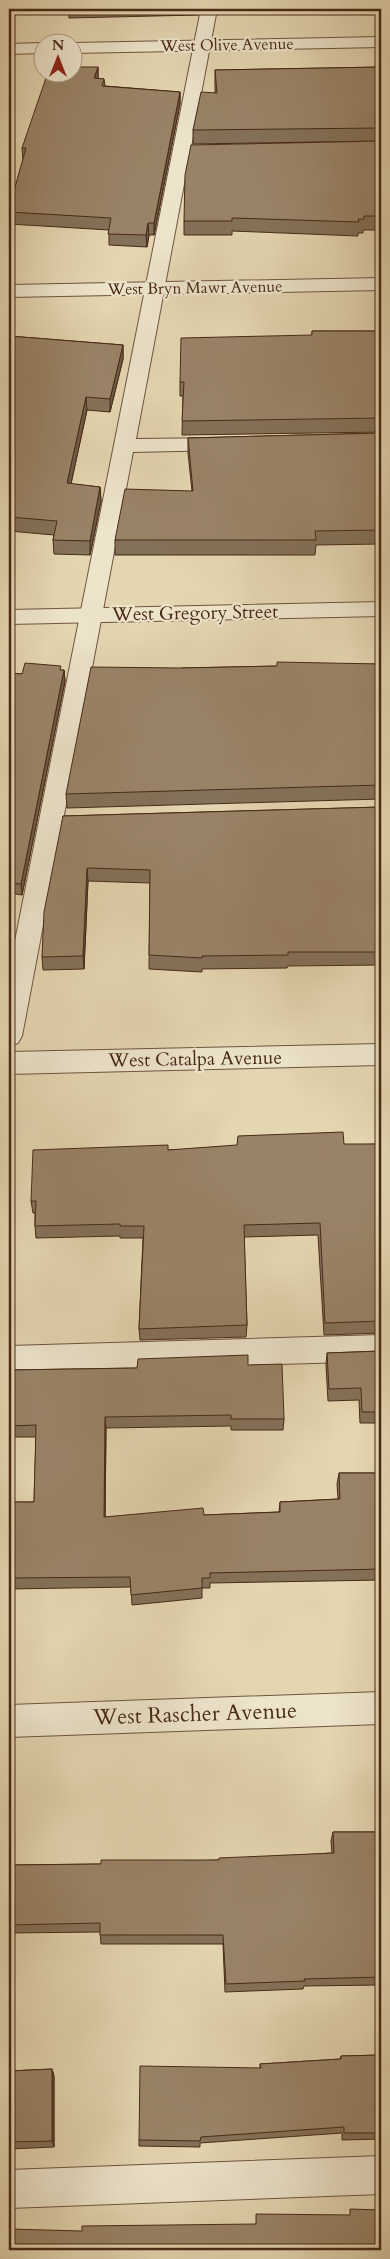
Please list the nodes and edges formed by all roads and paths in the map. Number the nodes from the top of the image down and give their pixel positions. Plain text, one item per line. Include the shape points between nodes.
1 (209, 9) edge
2 (381, 42) edge
3 (202, 46) junction
4 (32, 48) edge
5 (82, 48) edge
6 (9, 49) edge
7 (381, 284) edge
8 (154, 289) junction
9 (9, 291) edge
10 (242, 443) edge
11 (123, 446) junction
12 (381, 609) edge
13 (90, 616) junction
14 (9, 618) edge
15 (9, 1036) edge
16 (381, 1054) edge
17 (9, 1063) edge
18 (381, 1348) edge
19 (9, 1359) edge
20 (381, 1708) edge
21 (9, 1721) edge
22 (381, 2175) edge
23 (9, 2190) edge

1 - 3 street
2 - 3 street, West Olive Avenue
3 - 5 street, West Olive Avenue
3 - 8 street via 190,152
4 - 6 street
7 - 8 street, West Bryn Mawr Avenue
8 - 9 street, West Bryn Mawr Avenue
8 - 11 street
10 - 11 street
11 - 13 street
12 - 13 street, West Gregory Street
13 - 14 street, West Gregory Street
13 - 15 street via 61,819
16 - 17 street, West Catalpa Avenue
18 - 19 street
20 - 21 street, West Rascher Avenue
22 - 23 street

